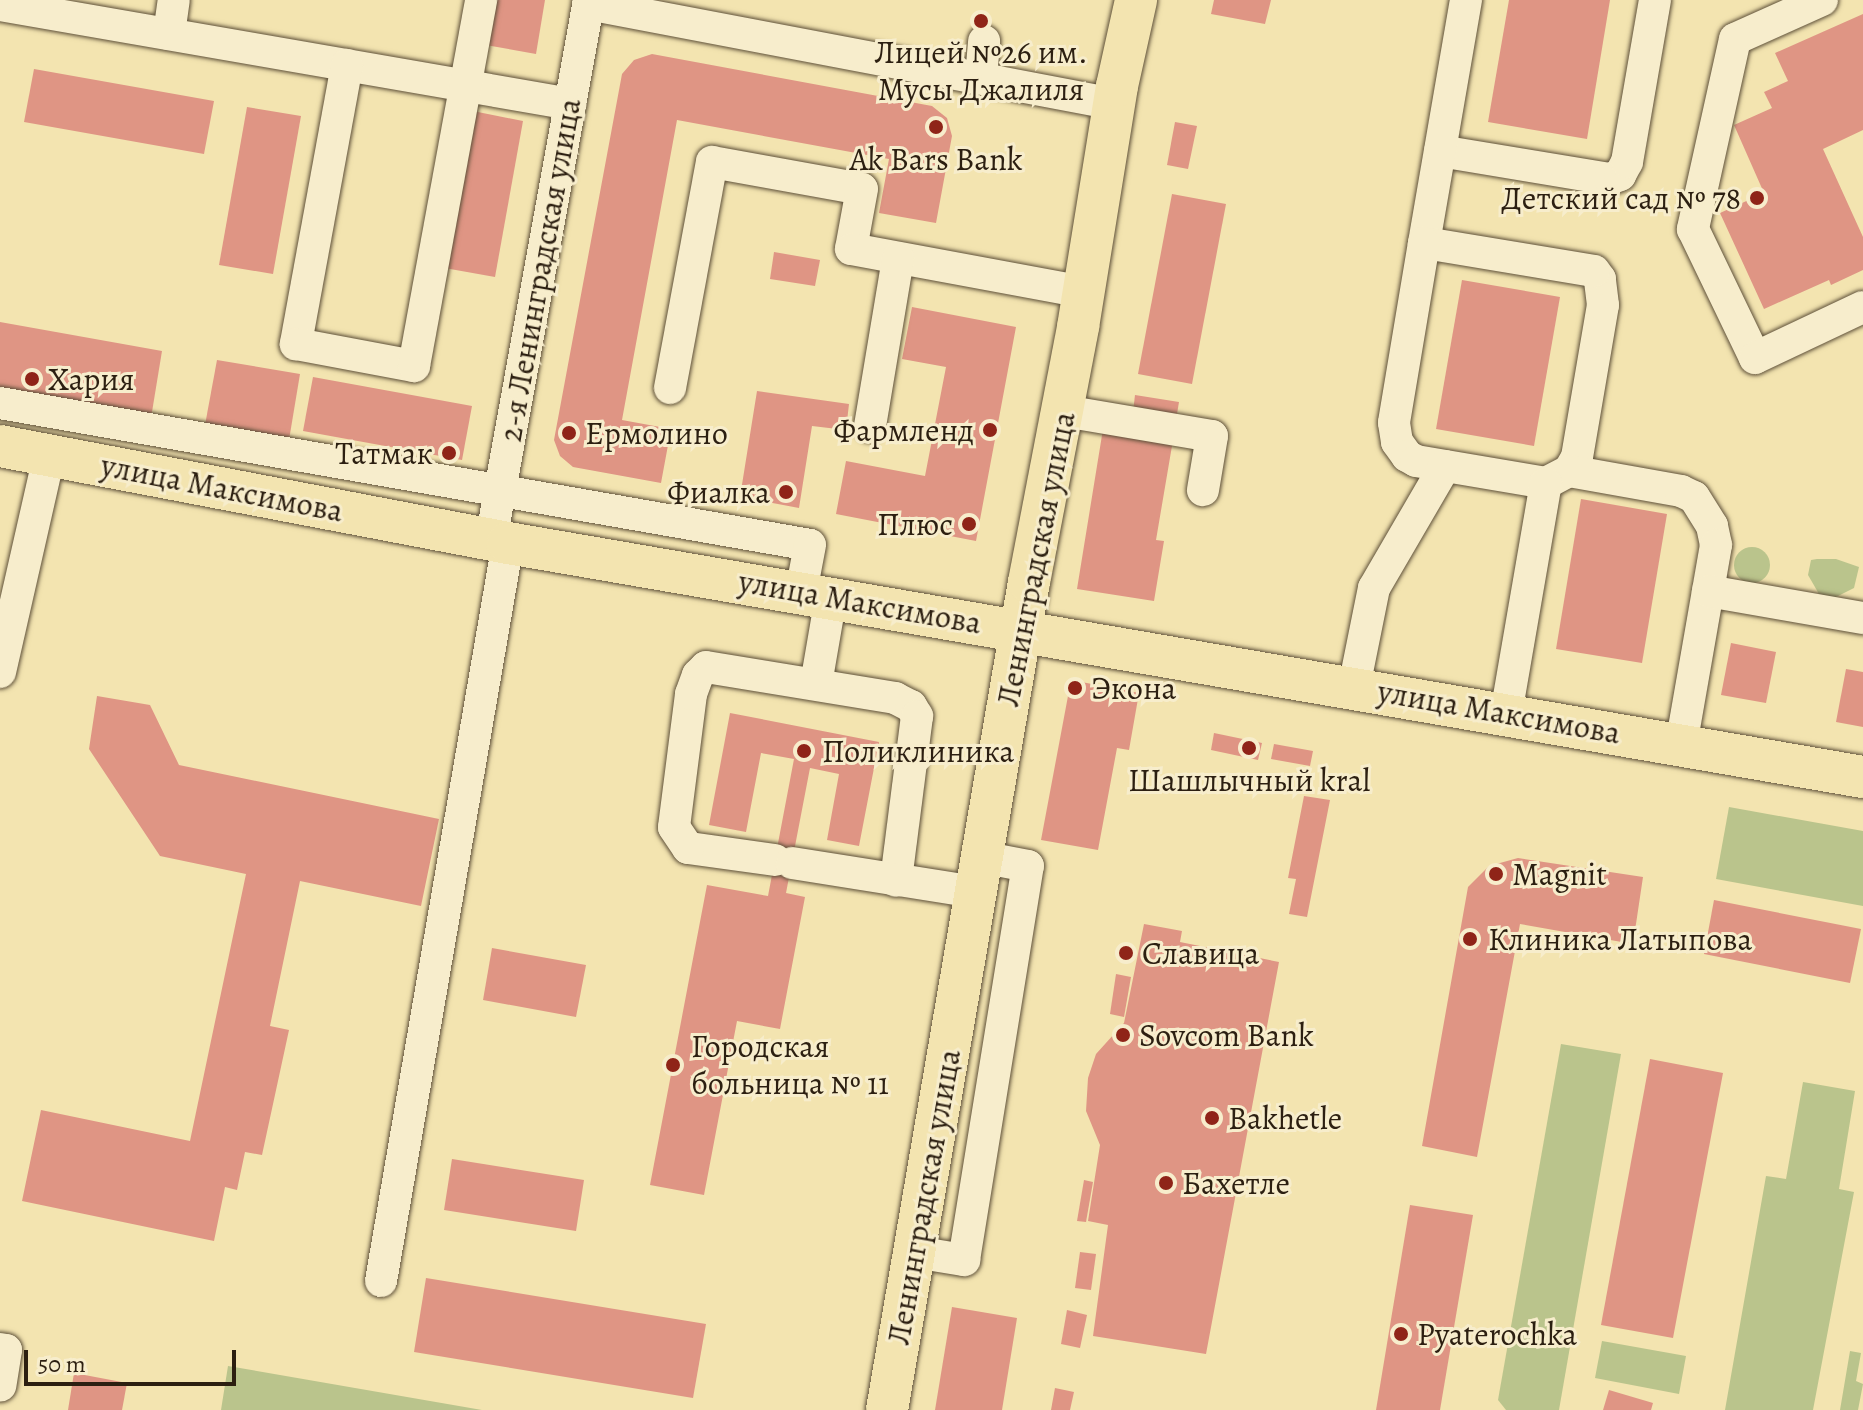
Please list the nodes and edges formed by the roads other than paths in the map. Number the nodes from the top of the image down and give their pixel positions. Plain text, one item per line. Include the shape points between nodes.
1 (174, 0) edge
2 (481, 0) edge
3 (1119, 0) edge
4 (1136, 0) edge
5 (1466, 0) edge
6 (1655, 0) edge
7 (1822, 0) edge
8 (589, 2) edge
9 (0, 5) edge
10 (169, 34) junction
11 (984, 41) dead end
12 (347, 65) junction
13 (981, 77) junction
14 (466, 86) junction
15 (1116, 95) junction
16 (570, 104) junction
17 (1440, 151) junction
18 (1424, 243) junction
19 (898, 258) junction
20 (1084, 292) junction
21 (1863, 307) edge
22 (670, 388) dead end
23 (0, 403) edge
24 (1064, 411) junction
25 (870, 426) dead end
26 (0, 446) edge
27 (49, 456) junction
28 (1445, 466) junction
29 (1558, 477) junction
30 (1203, 490) dead end
31 (500, 491) junction
32 (500, 541) junction
33 (1708, 591) junction
34 (816, 594) junction
35 (1863, 618) edge
36 (1021, 629) junction
37 (0, 672) edge
38 (816, 684) junction
39 (1354, 687) junction
40 (1506, 714) junction
41 (1681, 745) junction
42 (1863, 777) edge
43 (978, 874) junction
44 (896, 881) junction
45 (915, 1252) junction
46 (381, 1281) dead end
47 (0, 1349) edge
48 (0, 1386) edge
49 (887, 1410) edge

1 - 10 street
2 - 14 street
3 - 15 main road, Ленинградская улица
4 - 15 main road, Ленинградская улица
5 - 17 street
6 - 17 street via 1627,162 1620,175 1610,179
7 - 21 street via 1735,39 1693,229 1755,358
8 - 13 street
8 - 16 street, 2-я Ленинградская улица
9 - 10 street
10 - 12 street
11 - 13 street
12 - 14 street
12 - 14 street via 296,344 414,366
13 - 15 street
14 - 16 street
15 - 20 main road, Ленинградская улица
16 - 31 street, 2-я Ленинградская улица
17 - 18 street
18 - 28 street via 1394,433 1407,456
18 - 29 street via 1594,271 1600,279 1603,305 1577,457
19 - 20 street
19 - 22 street via 851,249 862,189 712,162
19 - 25 street
20 - 24 main road, Ленинградская улица
23 - 31 street
24 - 30 street via 1212,436
24 - 36 main road, Ленинградская улица
26 - 27 main road, улица Максимова
27 - 32 main road, улица Максимова
27 - 37 street
28 - 29 street
28 - 39 street via 1374,588
29 - 33 street via 1681,491 1694,497 1716,539
29 - 40 street
31 - 32 street, 2-я Ленинградская улица
31 - 34 street via 810,545
32 - 34 main road, улица Максимова
32 - 46 street, 2-я Ленинградская улица
33 - 35 street
33 - 41 street
34 - 36 main road, улица Максимова
34 - 38 street
36 - 39 main road, улица Максимова
36 - 43 main road, Ленинградская улица
38 - 44 street via 895,698 917,716
38 - 44 street via 706,667 698,675 674,827 688,848
39 - 40 main road, улица Максимова
40 - 41 main road, улица Максимова
41 - 42 main road, улица Максимова
43 - 44 street
43 - 45 main road, Ленинградская улица
43 - 45 street via 1028,866 964,1260
45 - 49 main road, Ленинградская улица
47 - 48 street via 6,1350

